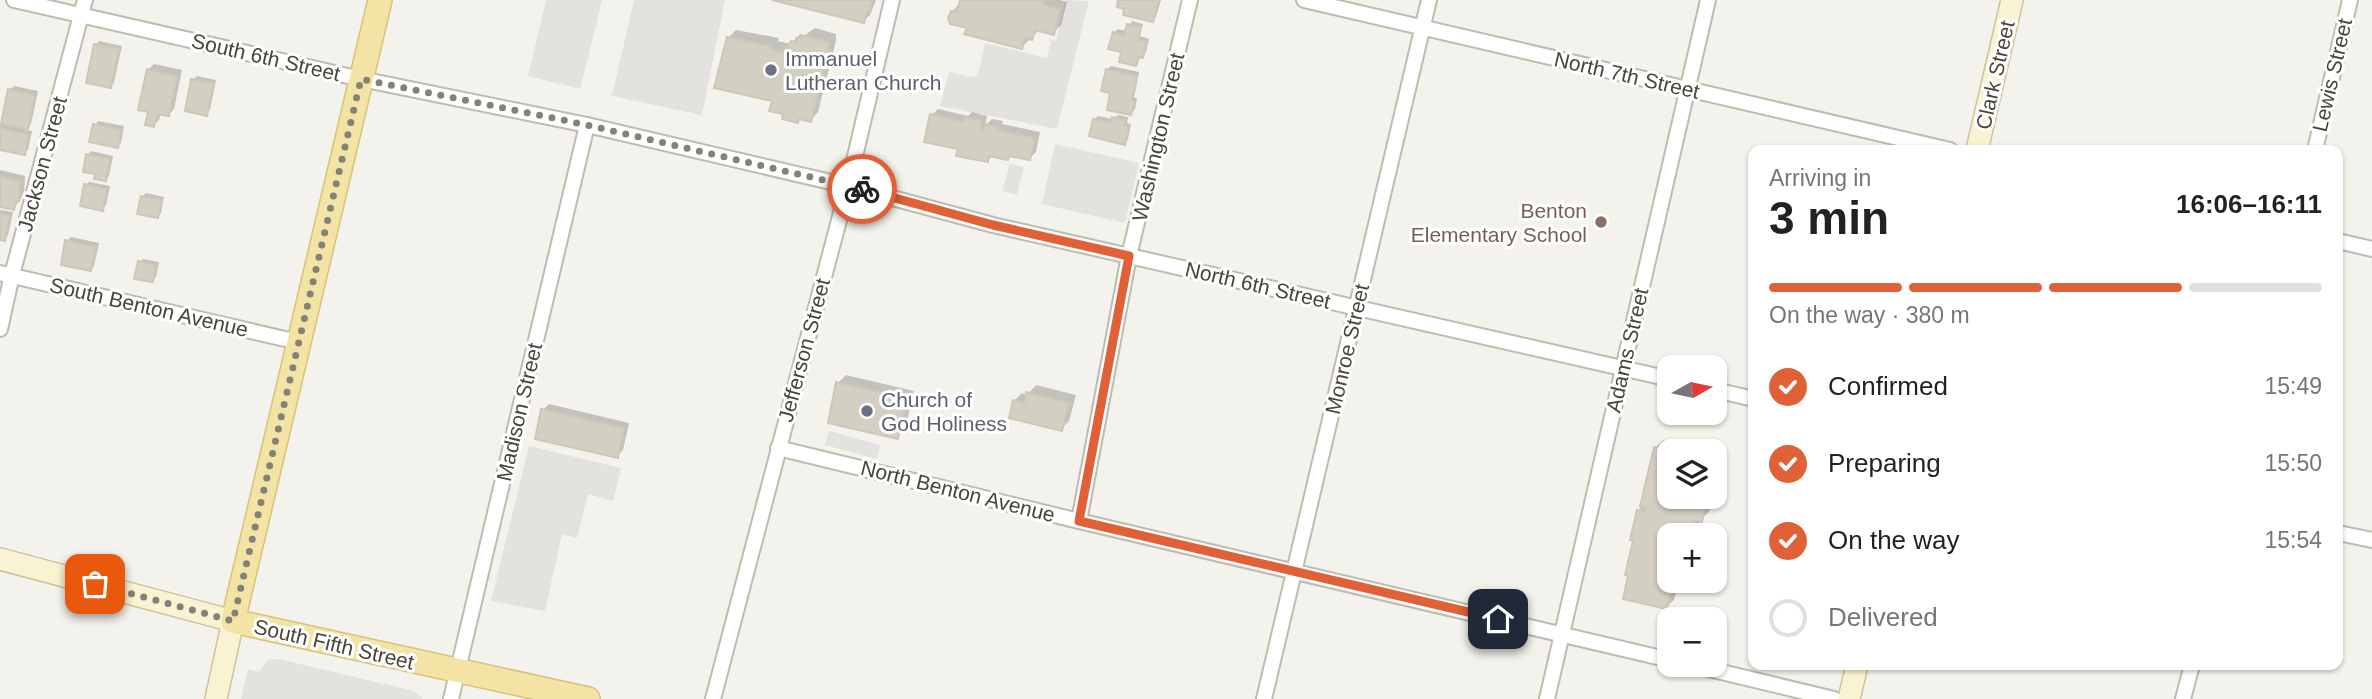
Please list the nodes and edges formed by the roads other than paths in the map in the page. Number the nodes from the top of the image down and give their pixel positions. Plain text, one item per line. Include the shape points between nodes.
1 (13, 0) edge
2 (85, 0) edge
3 (380, 0) edge
4 (892, 0) edge
5 (1190, 0) edge
6 (1304, 0) edge
7 (1429, 0) edge
8 (1708, 0) edge
9 (2012, 0) edge
10 (2350, 0) edge
11 (82, 16) junction
12 (1423, 28) junction
13 (361, 79) junction
14 (1687, 89) junction
15 (587, 125) junction
16 (1928, 145) edge
17 (1978, 145) edge
18 (2316, 145) edge
19 (848, 186) junction
20 (2343, 242) edge
21 (2372, 249) edge
22 (1129, 256) junction
23 (6, 274) edge
24 (1356, 308) junction
25 (0, 329) edge
26 (298, 342) junction
27 (1623, 369) junction
28 (1657, 376) edge
29 (1727, 393) edge
30 (1748, 398) edge
31 (778, 448) junction
32 (1079, 521) junction
33 (2343, 534) edge
34 (2372, 540) edge
35 (0, 558) edge
36 (1295, 571) junction
37 (233, 621) junction
38 (1562, 634) junction
39 (1657, 657) edge
40 (1856, 670) edge
41 (2191, 670) edge
42 (458, 672) junction
43 (1727, 673) edge
44 (216, 699) edge
45 (451, 699) edge
46 (589, 699) edge
47 (713, 699) edge
48 (1264, 699) edge
49 (1547, 699) edge
50 (1834, 699) edge
51 (1849, 699) edge
52 (2183, 699) edge

1 - 11 street, South 6th Street
2 - 11 street, Jackson Street
3 - 13 main road
4 - 19 street, Jefferson Street
5 - 22 street, Washington Street
6 - 12 street, North 7th Street
7 - 12 street, Monroe Street
8 - 14 street, Adams Street
9 - 17 main road, Clark Street
10 - 18 street, Lewis Street
11 - 13 street, South 6th Street
11 - 23 street, Jackson Street
12 - 14 street, North 7th Street
12 - 24 street, Monroe Street
13 - 15 street, South 6th Street
13 - 26 main road
14 - 16 street, North 7th Street
14 - 27 street, Adams Street
15 - 19 street, South 6th Street
15 - 42 street, Madison Street
19 - 22 street, North 6th Street
19 - 31 street, Jefferson Street
20 - 21 street
22 - 24 street, North 6th Street
22 - 32 street, Washington Street
23 - 25 street, Jackson Street
23 - 26 street, South Benton Avenue
24 - 27 street, North 6th Street
24 - 36 street, Monroe Street
26 - 37 main road
27 - 28 street, North 6th Street
27 - 38 street, Adams Street
29 - 30 street
31 - 32 street, North Benton Avenue
31 - 47 street, Jefferson Street
32 - 36 street, North Benton Avenue
33 - 34 street
35 - 37 main road, South Fifth Street
36 - 38 street, North Benton Avenue
36 - 48 street, Monroe Street
37 - 42 main road, South Fifth Street
37 - 44 main road
38 - 39 street, North Benton Avenue
38 - 49 street, Adams Street
40 - 51 main road
41 - 52 street
42 - 45 street, Madison Street
42 - 46 main road, South Fifth Street
43 - 50 street

